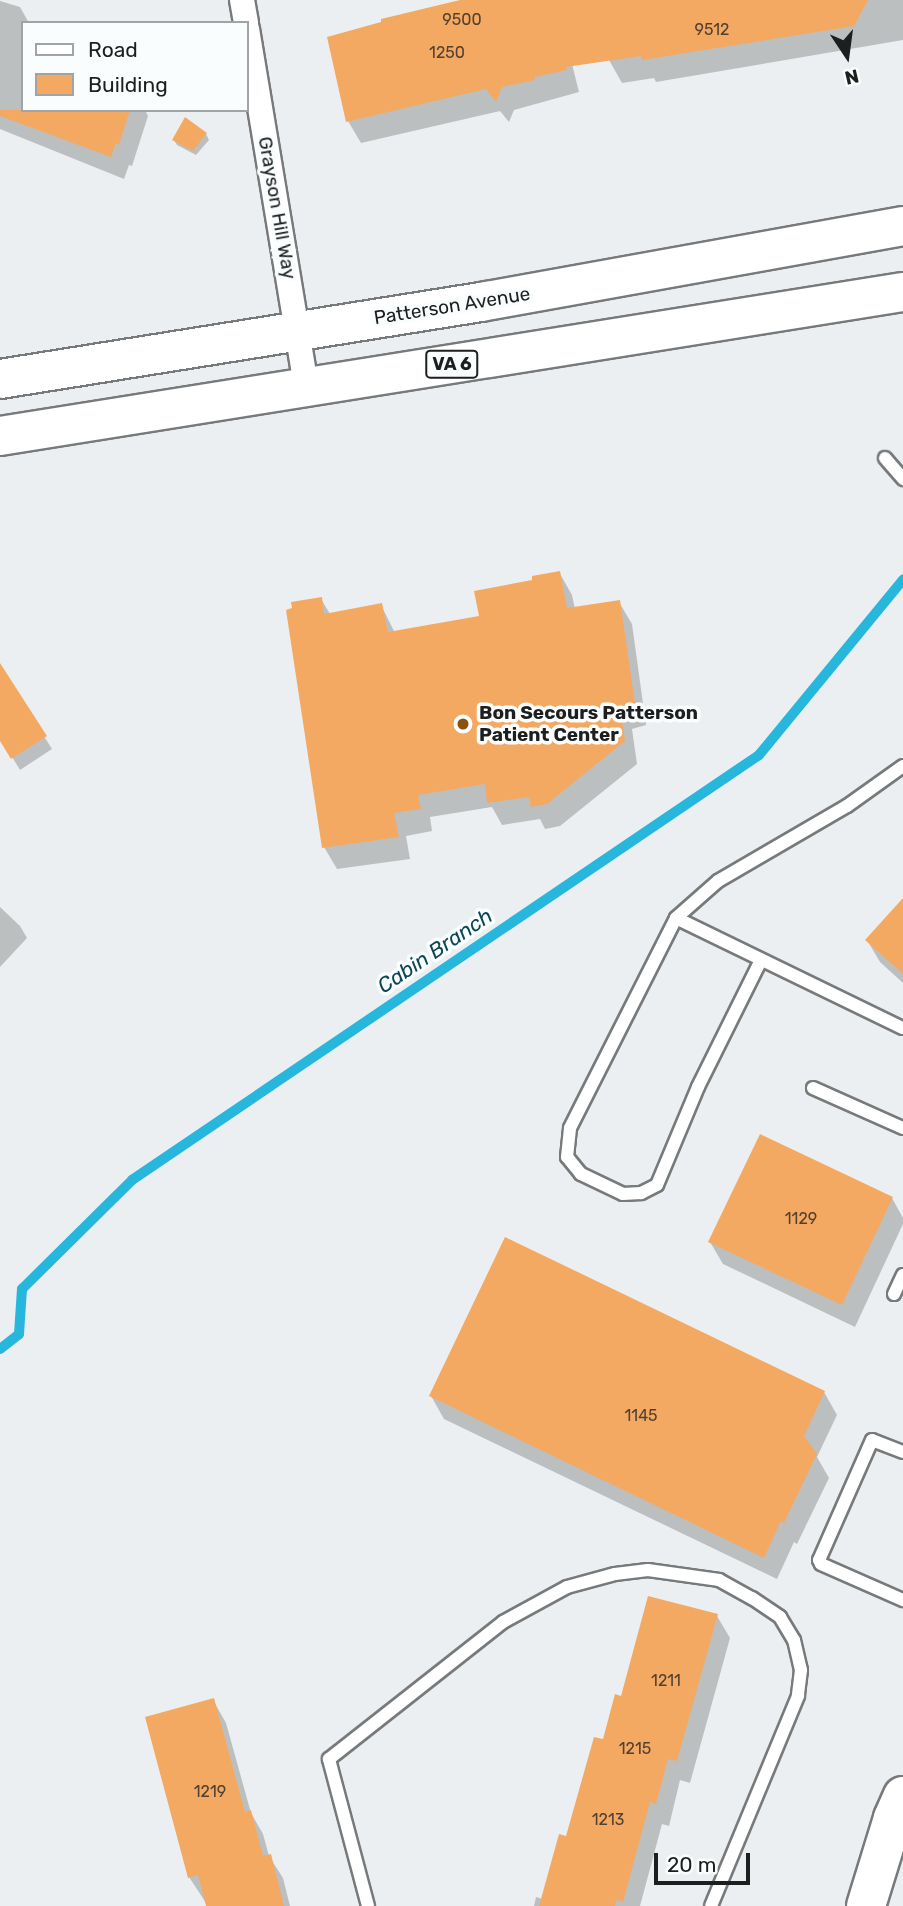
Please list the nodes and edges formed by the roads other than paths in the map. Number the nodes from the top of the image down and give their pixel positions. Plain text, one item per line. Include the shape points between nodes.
1 (242, 0) edge
2 (246, 21) edge
3 (248, 35) edge
4 (903, 226) edge
5 (903, 292) edge
6 (297, 331) junction
7 (0, 379) edge
8 (306, 387) junction
9 (0, 436) edge
10 (885, 458) dead end
11 (903, 479) edge
12 (903, 766) edge
13 (676, 918) junction
14 (761, 960) junction
15 (903, 1028) edge
16 (813, 1088) dead end
17 (903, 1128) edge
18 (903, 1275) edge
19 (894, 1294) dead end
20 (903, 1452) edge
21 (903, 1600) edge
22 (903, 1796) edge
23 (368, 1906) edge
24 (711, 1906) edge
25 (866, 1906) edge

1 - 2 street
3 - 6 street, Grayson Hill Way
4 - 6 main road, Patterson Avenue
5 - 8 main road, VA 6
6 - 7 main road, Patterson Avenue
6 - 8 street, Grayson Hill Way
8 - 9 main road, VA 6
10 - 11 lane
12 - 13 lane via 847,806 718,881
13 - 14 lane
13 - 14 lane via 570,1128 567,1157 581,1174 623,1194 641,1193 657,1185 698,1087
14 - 15 lane
16 - 17 lane
18 - 19 lane
20 - 21 lane via 872,1440 819,1560
22 - 25 main road
23 - 24 lane via 329,1759 503,1622 567,1587 648,1570 719,1580 752,1598 780,1618 794,1640 801,1670 797,1696

